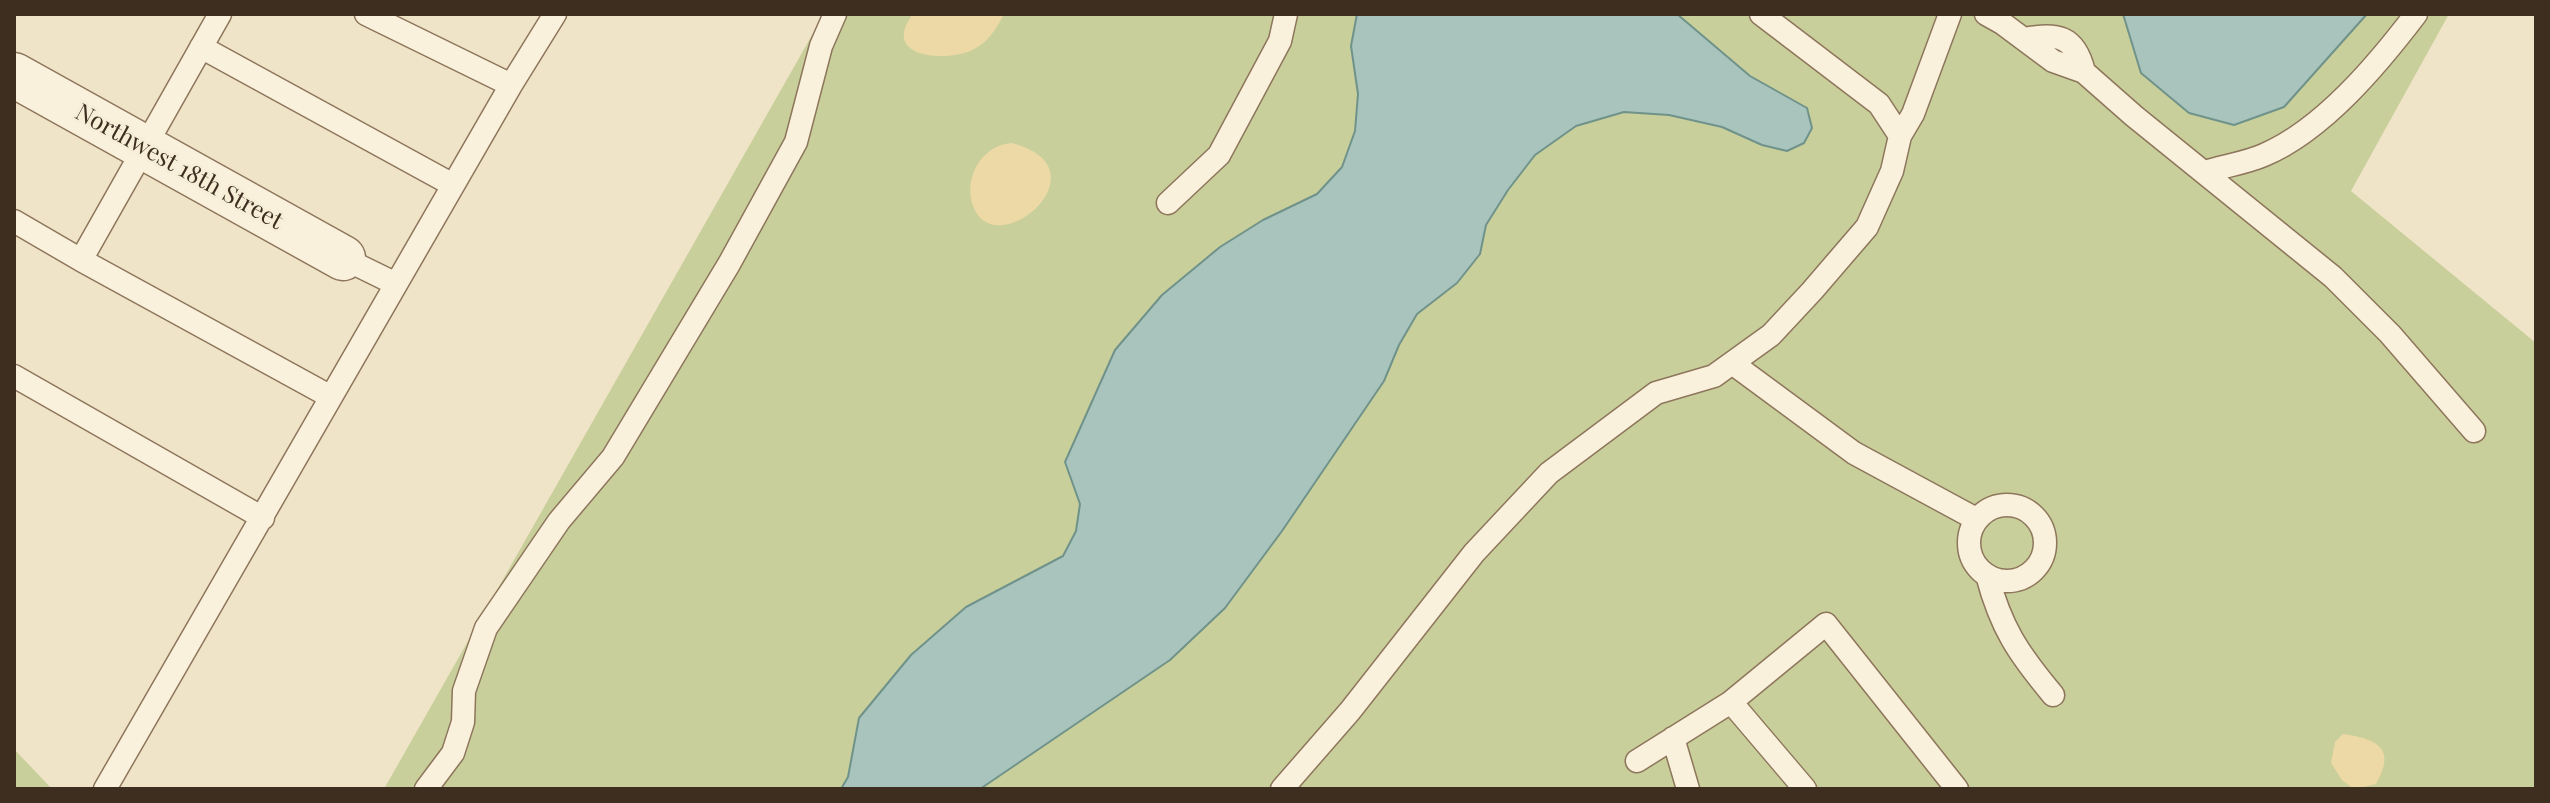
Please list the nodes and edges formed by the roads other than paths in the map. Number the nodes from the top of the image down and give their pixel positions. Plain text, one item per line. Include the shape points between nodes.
1 (220, 14) edge
2 (366, 14) edge
3 (555, 14) edge
4 (835, 14) edge
5 (1286, 14) edge
6 (1761, 14) edge
7 (1950, 14) edge
8 (1986, 14) edge
9 (2416, 14) edge
10 (201, 47) junction
11 (14, 75) edge
12 (511, 85) junction
13 (1885, 114) junction
14 (1913, 114) junction
15 (1900, 136) junction
16 (145, 148) junction
17 (2205, 172) junction
18 (453, 185) junction
19 (1168, 203) dead end
20 (14, 221) edge
21 (343, 258) joint
22 (81, 260) junction
23 (396, 284) junction
24 (1732, 363) junction
25 (14, 376) edge
26 (331, 397) junction
27 (2474, 431) dead end
28 (263, 518) junction
29 (1976, 519) junction
30 (1987, 575) junction
31 (2053, 695) dead end
32 (1731, 702) junction
33 (1673, 738) junction
34 (1637, 761) dead end
35 (105, 789) edge
36 (426, 789) edge
37 (1282, 789) edge
38 (1688, 789) edge
39 (1805, 789) edge
40 (1957, 789) edge

1 - 10 lane
2 - 12 lane
3 - 12 lane
4 - 36 lane via 821,46 796,142 613,457 559,521 486,628 464,691 463,722 453,753
5 - 19 lane via 1280,41 1219,155
6 - 13 lane via 1879,104
7 - 14 lane
8 - 17 lane via 2024,39 2049,34 2068,40 2084,72
9 - 17 lane via 2360,80 2307,130 2264,156
10 - 16 lane
10 - 18 lane
11 - 16 street, Northwest 18th Street
12 - 18 lane
13 - 14 lane
13 - 15 lane
14 - 15 lane
15 - 24 lane via 1892,171 1867,227 1771,335
16 - 21 street, Northwest 18th Street
16 - 22 lane
17 - 27 lane via 2333,277
18 - 23 lane
20 - 22 lane
21 - 23 lane
22 - 26 lane
23 - 26 lane
24 - 29 lane via 1854,453
24 - 37 lane via 1714,376 1656,393 1549,473 1474,553
25 - 28 lane
26 - 28 lane
28 - 35 lane
29 - 30 lane via 1968,545 1978,570
29 - 30 lane via 1999,504 2026,507 2044,528 2045,555 2028,576 2002,582
30 - 31 lane via 1996,608 2020,656
32 - 33 lane
32 - 39 lane
32 - 40 lane via 1826,624
33 - 34 lane
33 - 38 lane

